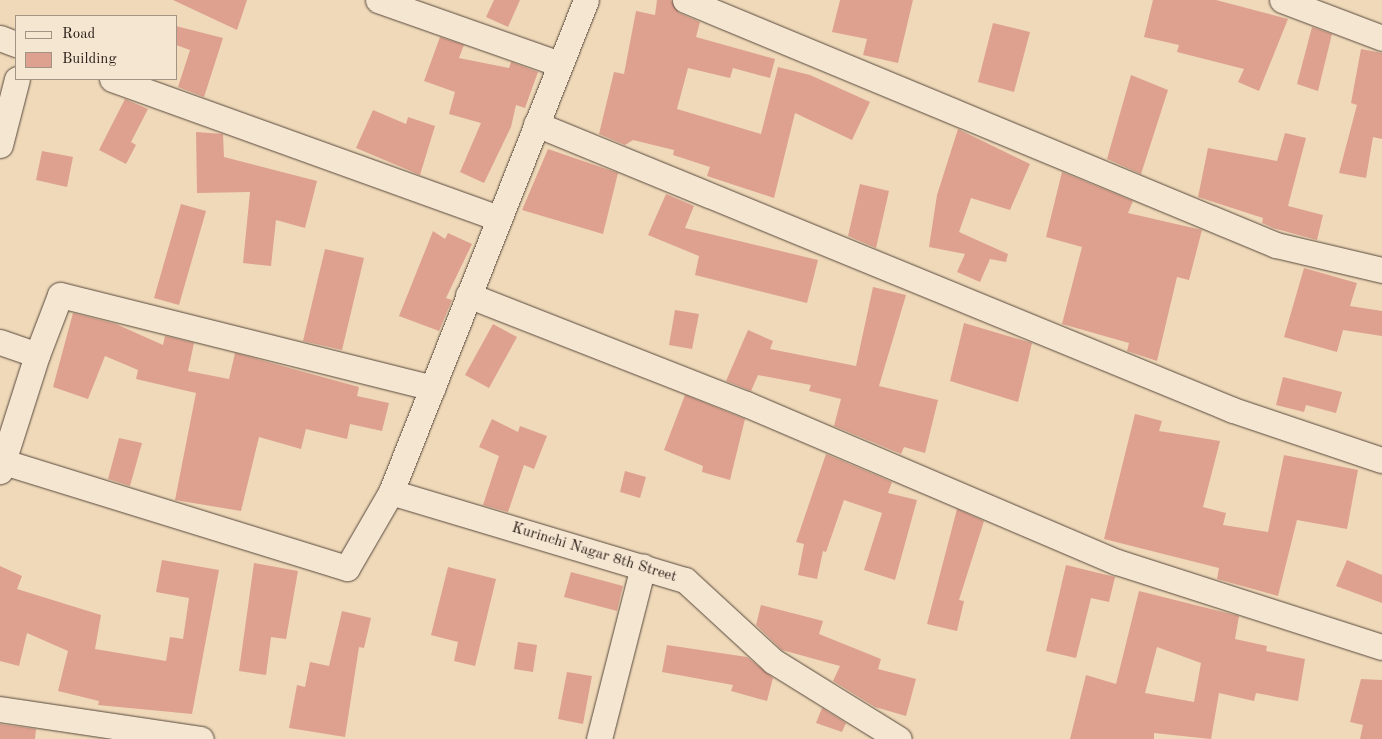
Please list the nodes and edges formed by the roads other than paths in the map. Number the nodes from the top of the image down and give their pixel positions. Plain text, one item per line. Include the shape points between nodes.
1 (378, 0) edge
2 (586, 0) edge
3 (685, 0) edge
4 (1282, 0) edge
5 (0, 38) edge
6 (1382, 38) edge
7 (15, 44) edge
8 (560, 64) junction
9 (17, 80) edge
10 (115, 80) edge
11 (536, 124) junction
12 (0, 145) edge
13 (498, 218) junction
14 (1382, 270) edge
15 (468, 295) junction
16 (0, 342) edge
17 (37, 355) junction
18 (433, 388) junction
19 (1382, 460) edge
20 (2, 466) edge
21 (391, 492) junction
22 (643, 567) junction
23 (1382, 647) edge
24 (0, 709) edge
25 (201, 739) edge
26 (600, 739) edge
27 (899, 739) edge

1 - 8 street
2 - 8 street
3 - 14 street via 1276,245
4 - 6 street
5 - 7 street
8 - 11 street
9 - 12 street
10 - 13 street
11 - 13 street
11 - 19 street via 1233,410
13 - 15 street
15 - 18 street
15 - 23 street via 746,404 1117,562
16 - 17 street
17 - 18 street via 60,295
17 - 20 street
18 - 21 street
20 - 21 street via 347,568
21 - 22 street, Kurinchi Nagar 8th Street
22 - 26 street
22 - 27 street, Kurinchi Nagar 8th Street via 685,580 773,662
24 - 25 street

